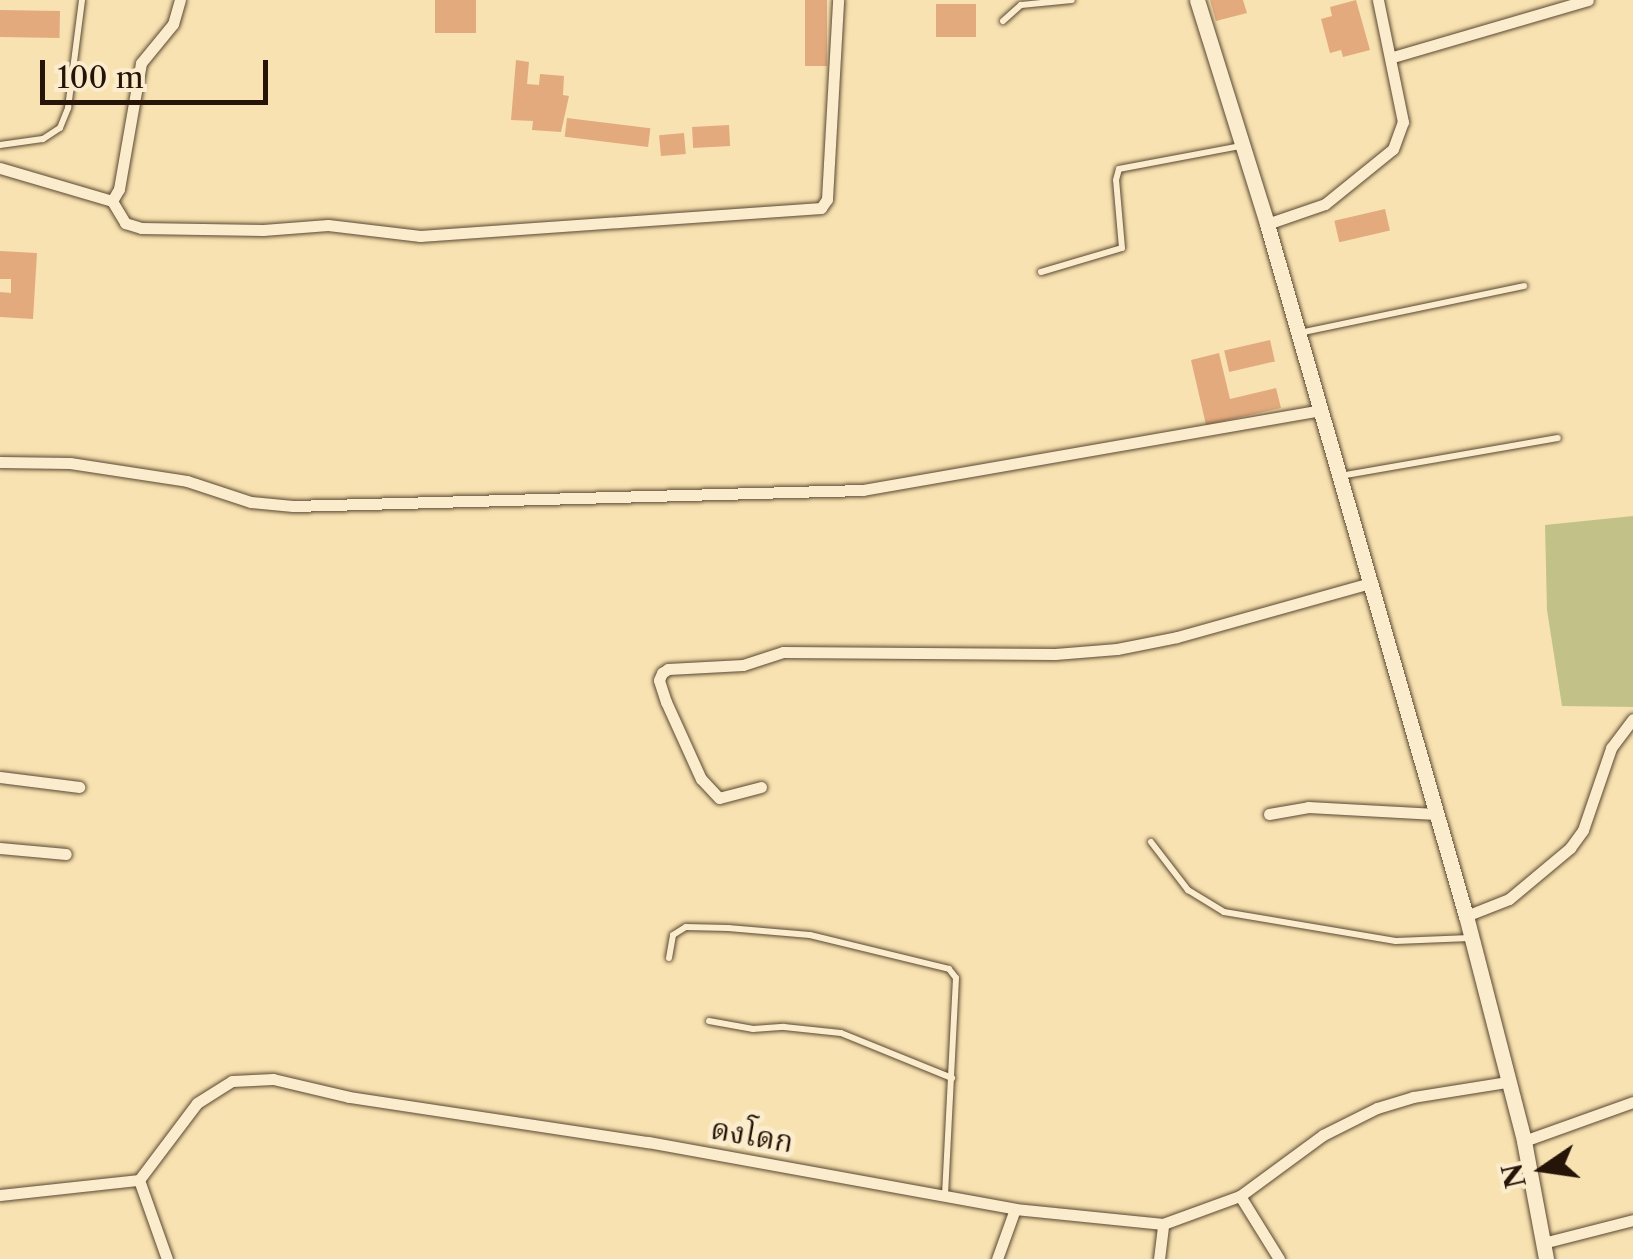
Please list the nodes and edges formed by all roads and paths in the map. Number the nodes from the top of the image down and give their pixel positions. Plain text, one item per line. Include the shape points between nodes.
1 (82, 0) edge
2 (180, 0) edge
3 (838, 0) edge
4 (1072, 0) edge
5 (1197, 0) edge
6 (1378, 0) edge
7 (1588, 0) edge
8 (1003, 21) dead end
9 (1393, 57) junction
10 (0, 144) edge
11 (1242, 145) junction
12 (0, 168) edge
13 (112, 201) junction
14 (1267, 224) junction
15 (1041, 272) dead end
16 (1524, 286) dead end
17 (1298, 333) junction
18 (1321, 410) junction
19 (1558, 438) dead end
20 (0, 462) edge
21 (1338, 476) junction
22 (1367, 584) junction
23 (1633, 720) edge
24 (0, 777) edge
25 (78, 787) dead end
26 (761, 787) dead end
27 (1269, 814) dead end
28 (1436, 814) junction
29 (1152, 842) dead end
30 (0, 848) edge
31 (66, 854) dead end
32 (1466, 916) junction
33 (1472, 938) junction
34 (670, 958) dead end
35 (709, 1021) dead end
36 (952, 1078) junction
37 (1507, 1082) junction
38 (1633, 1102) edge
39 (1524, 1141) junction
40 (138, 1180) junction
41 (0, 1195) edge
42 (946, 1196) junction
43 (1240, 1196) junction
44 (1015, 1209) junction
45 (1633, 1220) edge
46 (1163, 1224) junction
47 (1545, 1251) edge
48 (167, 1259) edge
49 (996, 1259) edge
50 (1159, 1259) edge
51 (1280, 1259) edge

1 - 10 lane via 60,128 43,139
2 - 13 street via 173,24 142,63
3 - 13 street via 827,199 821,208 420,236 328,225 132,227
4 - 8 lane via 1021,6
5 - 11 street
6 - 9 street
7 - 9 street
9 - 14 street via 1403,122 1393,149 1325,204
11 - 14 street
11 - 15 lane via 1119,169 1122,248
12 - 13 street
14 - 17 street
16 - 17 lane
17 - 18 street
18 - 20 street via 864,490 293,506 251,502 187,480 70,463
18 - 21 street
19 - 21 lane
21 - 22 street
22 - 26 street via 1118,648 1056,654 782,652 743,665 668,669 659,680 701,779 718,798
22 - 28 street
23 - 32 street via 1611,748 1583,830 1570,848 1509,899
24 - 25 street
27 - 28 street via 1308,808
28 - 32 street
29 - 33 lane via 1188,890 1224,912 1396,941
30 - 31 street
32 - 33 street
33 - 37 street
34 - 36 lane via 673,935 686,927 810,935 942,966 956,978
35 - 36 lane via 841,1033
36 - 42 lane
37 - 39 street
37 - 43 street, ดงโดก via 1377,1108 1323,1135
38 - 39 street
39 - 47 street
40 - 41 street
40 - 42 street, ดงโดก via 197,1103 232,1081 273,1079
40 - 48 street
42 - 44 street, ดงโดก
43 - 46 street, ดงโดก
43 - 51 street
44 - 46 street, ดงโดก
44 - 49 street
45 - 47 street
46 - 50 street

